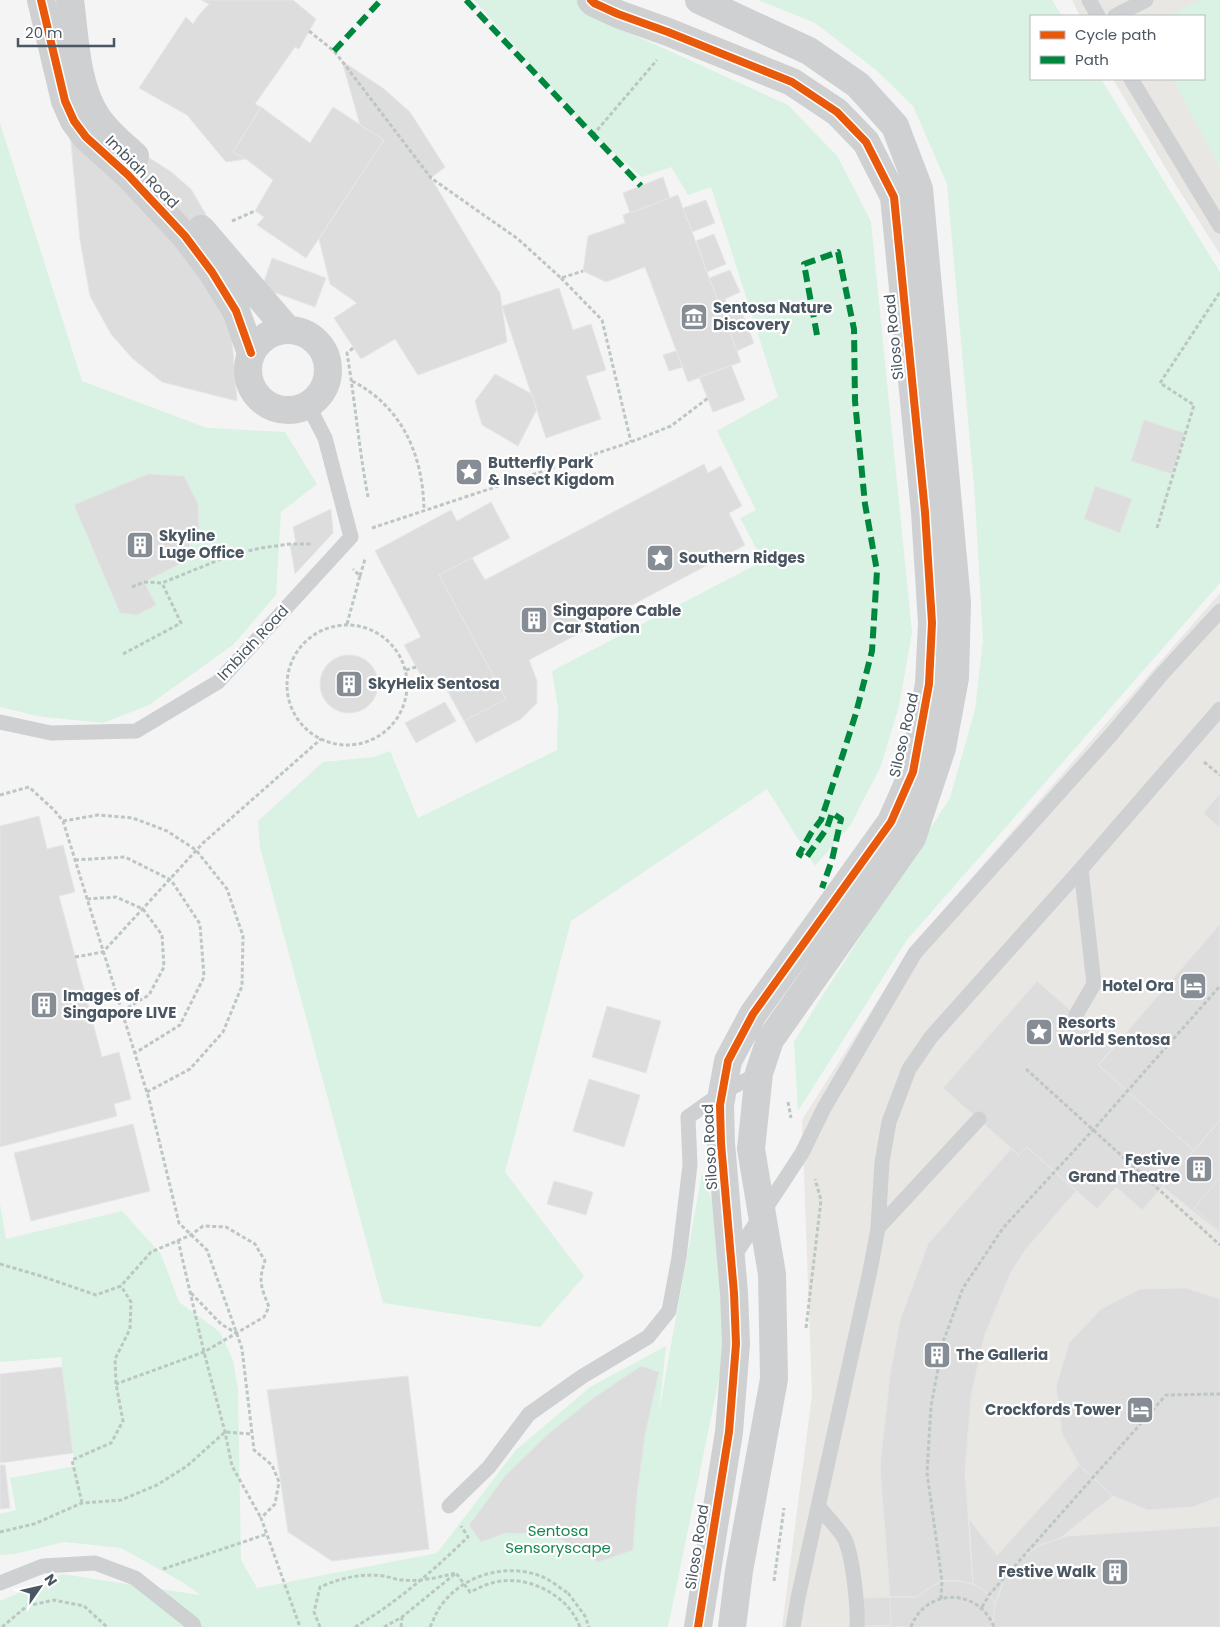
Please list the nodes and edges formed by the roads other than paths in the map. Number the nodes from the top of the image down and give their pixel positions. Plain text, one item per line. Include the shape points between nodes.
1 (40, 0) edge
2 (70, 0) edge
3 (591, 0) edge
4 (700, 0) edge
5 (1089, 0) edge
6 (1146, 0) edge
7 (1097, 15) edge
8 (1117, 15) edge
9 (1132, 80) edge
10 (1220, 226) edge
11 (288, 330) junction
12 (252, 353) junction
13 (308, 405) junction
14 (1220, 611) edge
15 (1220, 709) edge
16 (0, 722) edge
17 (1080, 868) junction
18 (1076, 1015) dead end
19 (759, 1073) junction
20 (722, 1093) junction
21 (979, 1119) dead end
22 (761, 1215) junction
23 (878, 1228) junction
24 (732, 1260) junction
25 (449, 1506) road end
26 (818, 1506) junction
27 (0, 1583) edge
28 (194, 1627) edge
29 (698, 1627) edge
30 (732, 1627) edge
31 (793, 1627) edge
32 (857, 1627) edge

1 - 12 street, Imbiah Road via 65,101 74,121 185,236 236,311
2 - 11 street, Imbiah Road via 79,67 87,98 97,117 139,160
3 - 20 street, Siloso Road via 618,14 792,82 838,112 866,142 894,197 925,512 932,623 929,684 915,762 891,822 752,1014 728,1061
4 - 19 street via 809,51 858,85 895,126 919,189 957,602 955,678 942,748 912,838 770,1040
5 - 7 lane
6 - 8 lane
9 - 10 lane
11 - 12 street via 267,336
11 - 13 street via 305,334 315,342 327,363 324,387
12 - 13 street via 248,367 250,381 266,404 280,410
13 - 16 lane, Imbiah Road via 325,438 351,537 218,682 136,731 51,733
14 - 22 lane via 915,954 824,1108 802,1153
15 - 17 lane
17 - 18 lane via 1094,984
17 - 23 lane via 931,1037 909,1069 889,1122 882,1162
19 - 20 lane
19 - 22 street via 751,1149
20 - 24 street, Siloso Road via 721,1143
20 - 25 lane via 688,1117 690,1165 669,1311 648,1337 583,1376 529,1414 488,1467
21 - 23 lane
22 - 24 lane
22 - 30 street via 772,1274 774,1379
23 - 26 lane
24 - 29 street, Siloso Road via 736,1344 729,1432
26 - 31 lane
26 - 32 lane via 844,1538 852,1570
27 - 28 lane via 43,1566 95,1562 135,1578

